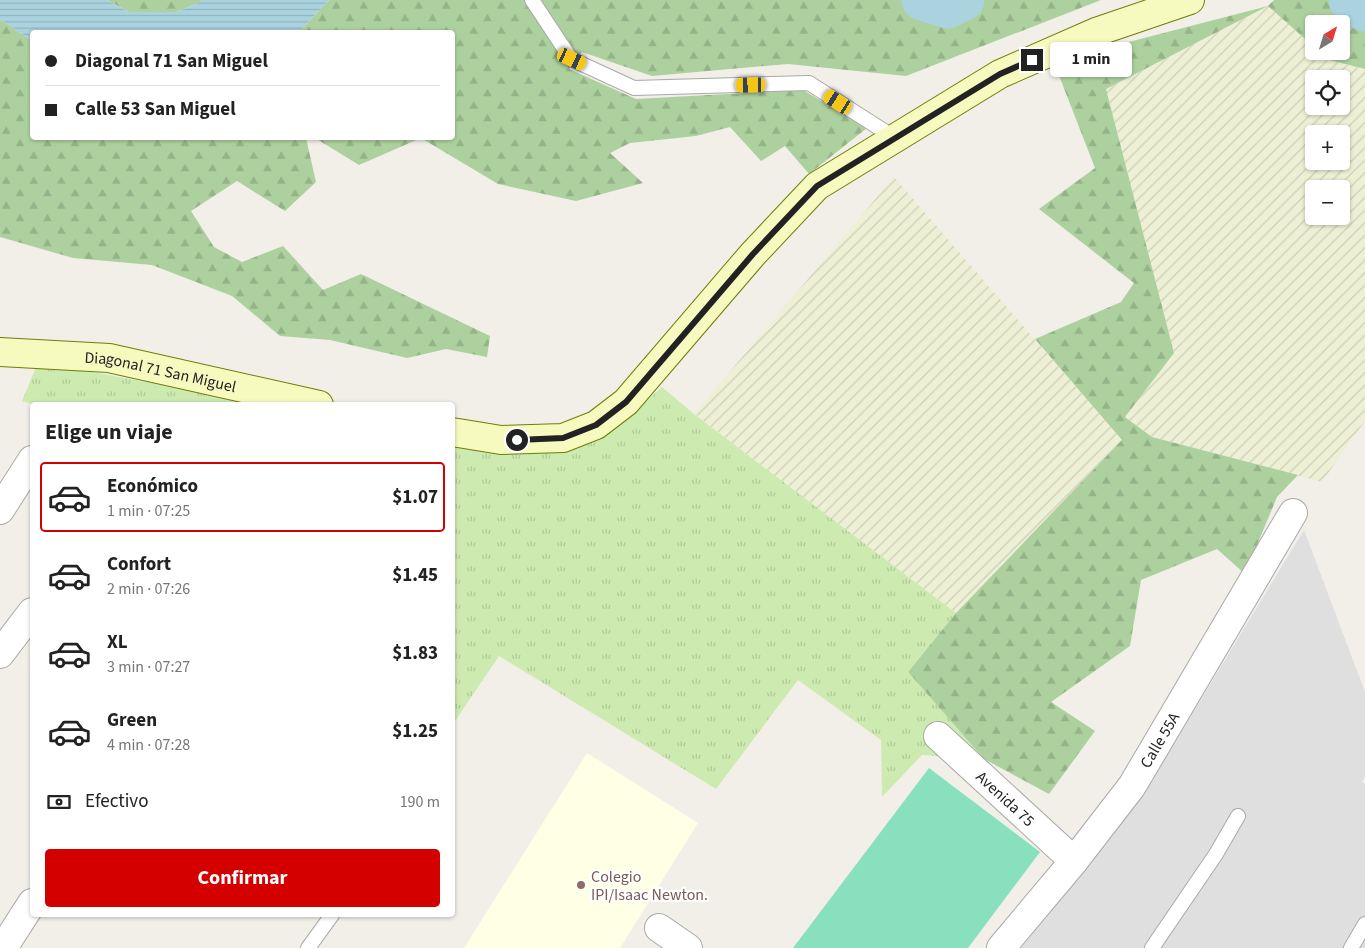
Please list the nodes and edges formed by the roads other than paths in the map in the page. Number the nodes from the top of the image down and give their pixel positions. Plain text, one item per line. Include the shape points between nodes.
1 (532, 0) edge
2 (1190, 0) edge
3 (895, 138) junction
4 (0, 352) edge
5 (306, 402) edge
6 (455, 432) edge
7 (30, 463) edge
8 (0, 510) edge
9 (1293, 513) dead end
10 (30, 615) edge
11 (0, 654) edge
12 (938, 736) dead end
13 (1238, 816) dead end
14 (1074, 861) junction
15 (30, 906) edge
16 (331, 917) edge
17 (1365, 924) edge
18 (659, 928) dead end
19 (3, 948) edge
20 (308, 948) edge
21 (688, 948) edge
22 (1001, 948) edge
23 (1152, 948) edge
24 (1351, 948) edge

1 - 3 lane via 572,59 634,88 810,84
2 - 3 main road via 1096,32 1000,74
3 - 6 main road via 817,186 753,254 626,402 596,425 563,438 501,440
4 - 5 main road, Diagonal 71 San Miguel via 109,358
7 - 8 street
9 - 14 street, Calle 55A via 1132,786
10 - 11 street
12 - 14 street, Avenida 75
13 - 23 lane
14 - 22 street, Calle 55A
15 - 19 street
16 - 20 lane
17 - 24 lane
18 - 21 street

